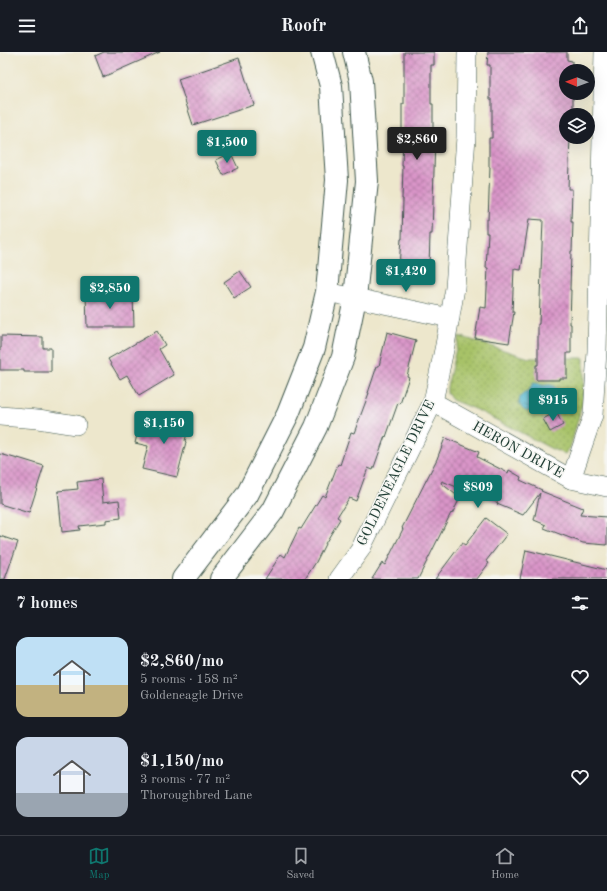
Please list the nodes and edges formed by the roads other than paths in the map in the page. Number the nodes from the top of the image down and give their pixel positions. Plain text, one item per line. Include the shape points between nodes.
1 (322, 52) edge
2 (354, 52) edge
3 (467, 52) edge
4 (604, 52) edge
5 (327, 292) junction
6 (355, 298) junction
7 (450, 318) junction
8 (602, 351) edge
9 (433, 402) junction
10 (0, 416) edge
11 (76, 425) dead end
12 (571, 479) junction
13 (607, 487) edge
14 (183, 579) edge
15 (221, 579) edge
16 (339, 579) edge

1 - 5 main road via 331,86 337,180
2 - 6 main road via 361,81 367,181
3 - 7 street, GOLDENEAGLE DRIVE via 466,137 455,288
4 - 8 street
5 - 6 street
5 - 14 main road via 314,348 288,414 246,495
6 - 7 street
6 - 15 main road via 343,357 316,427 273,512
7 - 9 street, GOLDENEAGLE DRIVE
8 - 12 street via 593,415
9 - 12 street, HERON DRIVE
9 - 16 street, GOLDENEAGLE DRIVE via 360,550
10 - 11 street
12 - 13 street, HERON DRIVE

